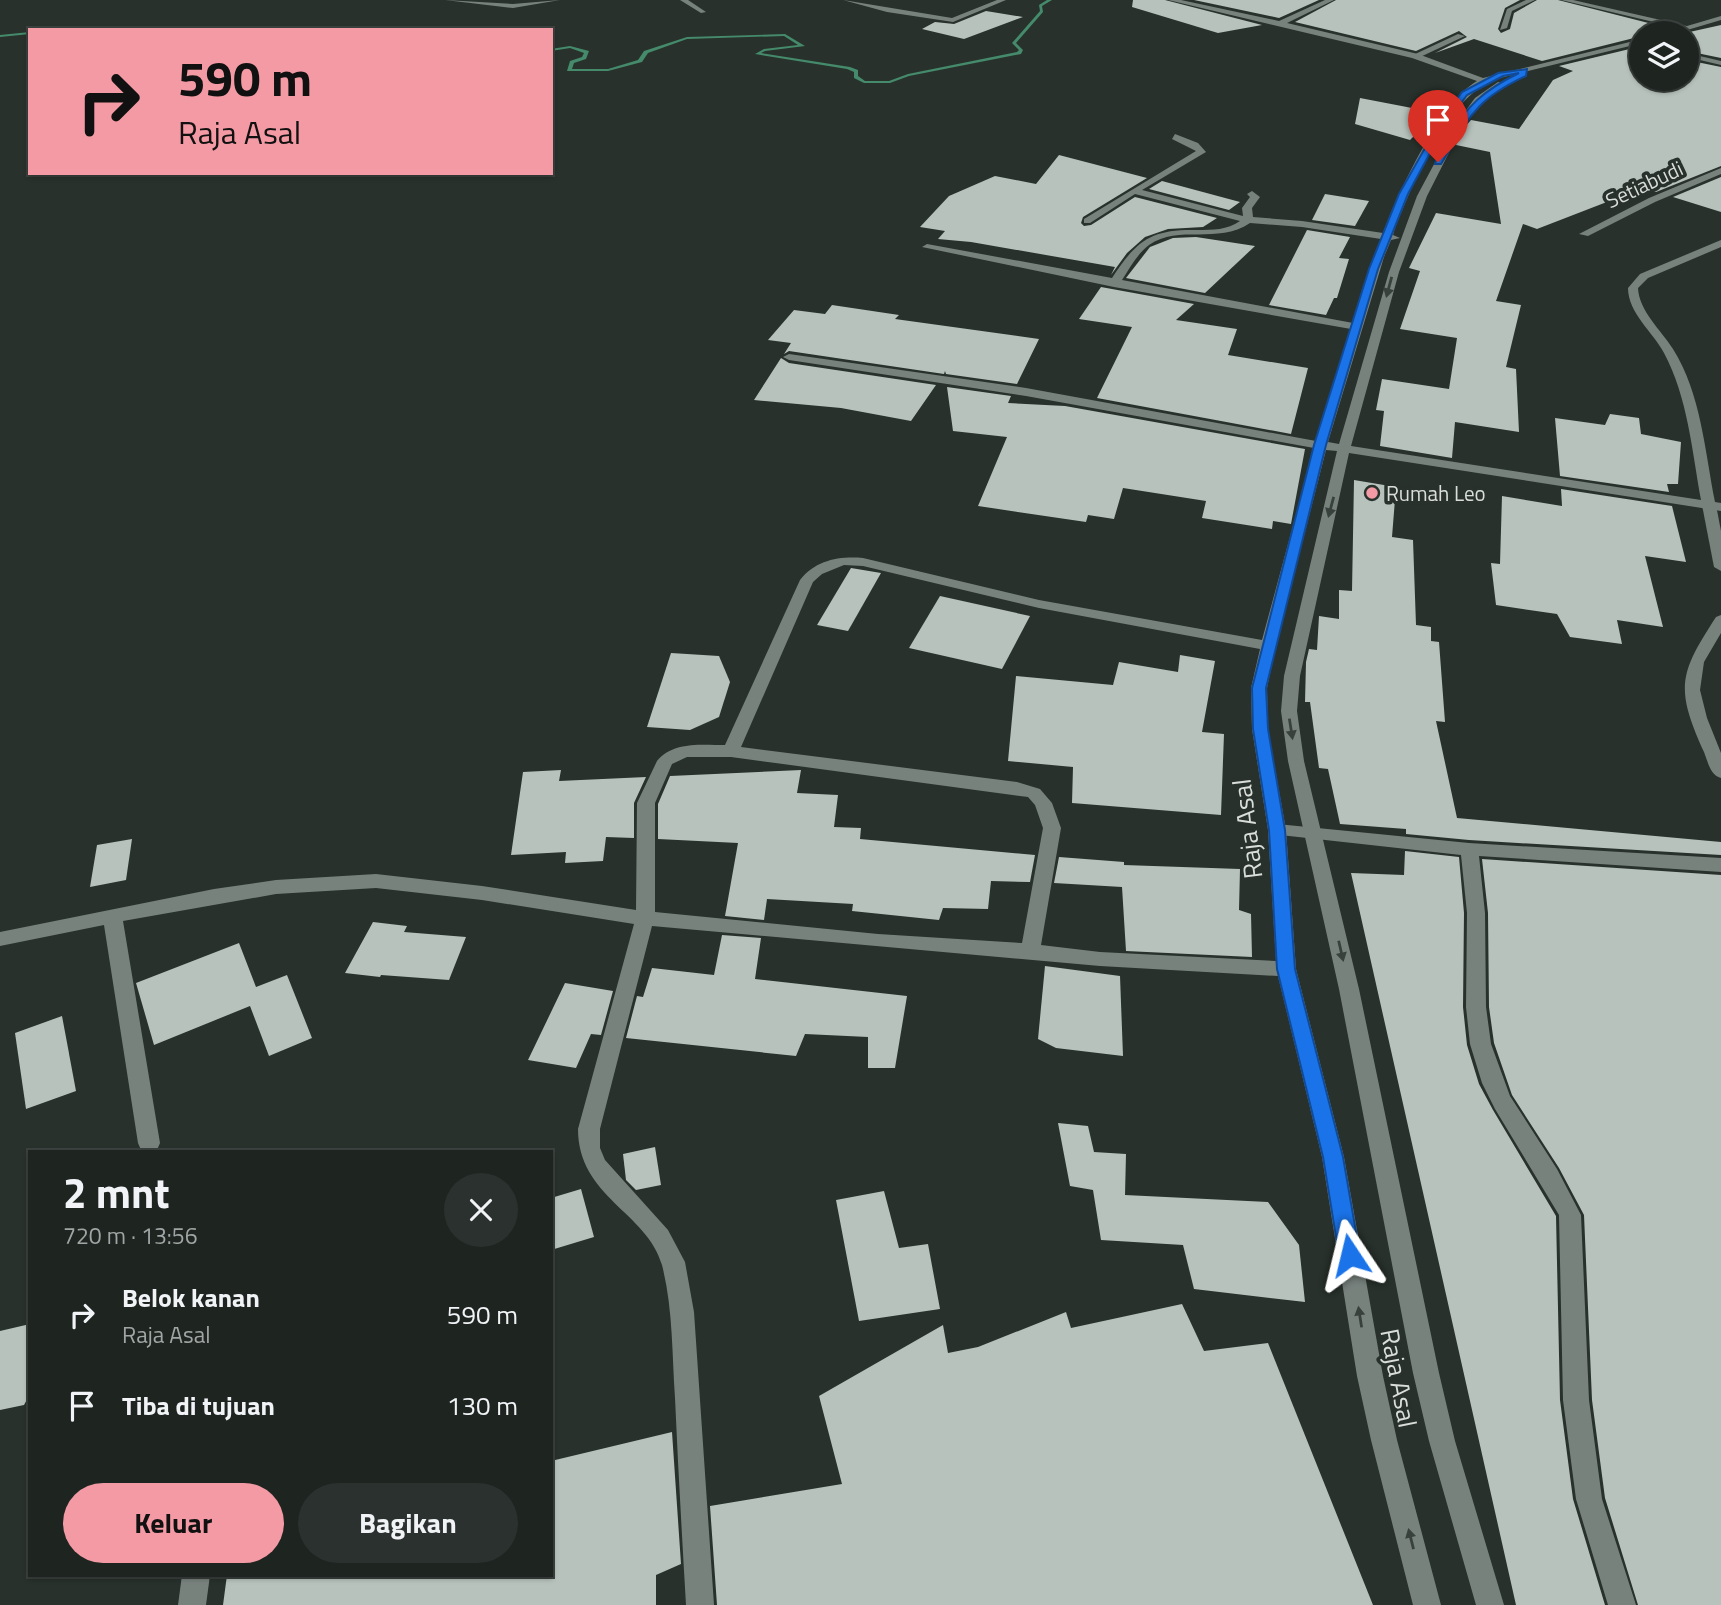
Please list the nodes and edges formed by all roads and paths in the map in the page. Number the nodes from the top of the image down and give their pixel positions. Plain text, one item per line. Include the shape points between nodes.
1 (448, 0) edge
2 (557, 0) edge
3 (683, 0) edge
4 (847, 0) edge
5 (854, 0) edge
6 (1003, 0) edge
7 (1171, 0) edge
8 (1331, 0) edge
9 (1532, 0) edge
10 (1564, 0) edge
11 (703, 12) dead end
12 (1721, 18) edge
13 (1656, 21) edge
14 (1280, 23) junction
15 (1699, 24) edge
16 (1503, 28) dead end
17 (1461, 36) dead end
18 (1629, 46) edge
19 (1415, 56) junction
20 (1699, 58) edge
21 (1721, 63) edge
22 (1524, 70) junction
23 (1484, 81) junction
24 (1175, 137) dead end
25 (1721, 170) edge
26 (1134, 191) junction
27 (1252, 194) dead end
28 (1248, 220) junction
29 (1087, 221) dead end
30 (1584, 234) dead end
31 (1387, 237) junction
32 (1406, 240) junction
33 (1721, 243) edge
34 (927, 247) dead end
35 (1114, 284) junction
36 (1356, 327) junction
37 (789, 357) dead end
38 (1320, 445) junction
39 (1344, 449) junction
40 (1715, 506) edge
41 (1721, 567) edge
42 (1721, 620) edge
43 (1270, 646) junction
44 (731, 751) junction
45 (1721, 772) edge
46 (1277, 830) junction
47 (1313, 832) junction
48 (1469, 849) junction
49 (1721, 865) edge
50 (645, 918) junction
51 (113, 919) junction
52 (0, 939) edge
53 (1030, 951) junction
54 (1286, 969) junction
55 (149, 1143) dead end
56 (196, 1577) edge
57 (192, 1605) edge
58 (699, 1605) edge
59 (1427, 1605) edge
60 (1490, 1605) edge
61 (1622, 1605) edge

1 - 2 street via 513,6
3 - 11 street
4 - 5 street
4 - 6 street via 953,20
7 - 14 street
8 - 14 street
9 - 16 street via 1509,10
10 - 13 street
12 - 15 street
14 - 19 street
17 - 19 street
18 - 22 street, Raja Asal
19 - 23 street
20 - 21 street
22 - 23 street, Raja Asal
22 - 32 street, Raja Asal via 1483,96 1458,128 1422,196
23 - 31 street, Raja Asal via 1464,94 1442,125 1404,194
24 - 26 street via 1202,152
25 - 30 street, Setiabudi
26 - 28 street
26 - 29 street
27 - 28 street
28 - 31 street
28 - 35 street via 1230,232 1172,233 1153,238 1142,245
31 - 32 street
31 - 36 street, Raja Asal
32 -> 39 street, Raja Asal
33 - 40 street via 1644,276 1632,291 1682,380
34 - 35 street
35 - 36 street
36 - 38 street, Raja Asal
37 - 38 street via 1026,392
38 - 39 street
38 - 43 street, Raja Asal
39 - 40 street
39 -> 47 street, Raja Asal via 1289,693 1296,761
40 - 41 street
42 - 45 street via 1696,663 1693,687 1699,719
43 - 44 street via 1039,604 889,566 844,561 807,580
43 - 46 street, Raja Asal via 1258,708
44 - 50 street via 684,751 665,761 654,782 646,803
44 - 53 street via 1034,793 1052,828
46 - 47 street
46 - 54 street, Raja Asal
47 - 48 street
47 -> 60 street, Raja Asal via 1426,1373
48 - 49 street
48 - 61 street via 1476,911 1477,1026 1501,1101 1559,1188 1570,1215 1576,1400 1589,1499
50 - 51 street via 376,881 251,890
50 - 53 street via 878,942
50 - 58 street via 589,1129 589,1148 596,1166 660,1237 673,1262 682,1312
51 - 52 street
51 - 55 street
53 - 54 street
59 -> 54 street, Raja Asal via 1384,1440 1333,1157
56 - 57 street

